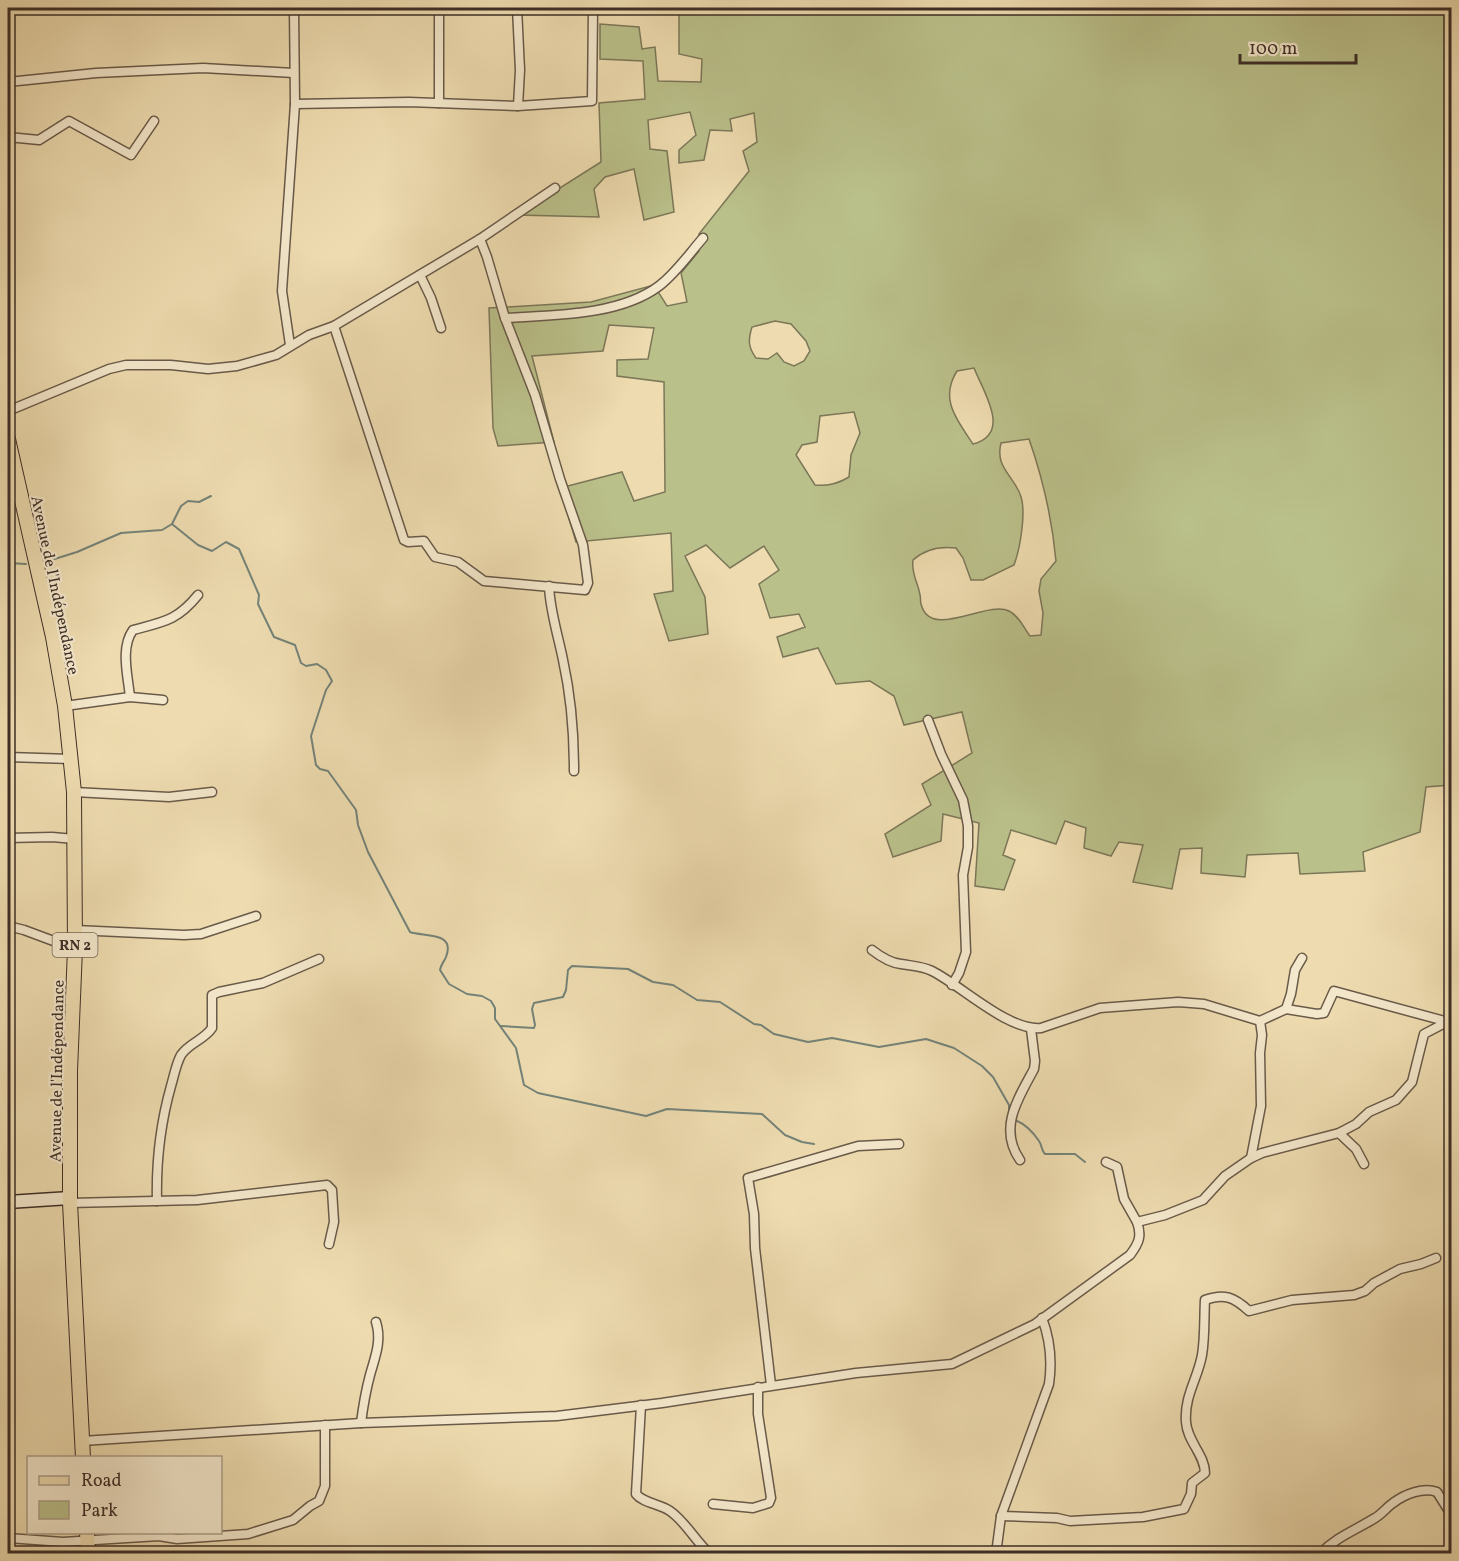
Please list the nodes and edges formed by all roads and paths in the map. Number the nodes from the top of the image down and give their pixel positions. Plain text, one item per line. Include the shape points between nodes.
1 (294, 8) edge
2 (439, 8) edge
3 (517, 8) edge
4 (593, 8) edge
5 (294, 73) junction
6 (8, 82) edge
7 (438, 103) junction
8 (295, 104) junction
9 (518, 106) junction
10 (154, 121) dead end
11 (8, 137) edge
12 (555, 188) dead end
13 (703, 238) dead end
14 (480, 239) junction
15 (420, 275) junction
16 (505, 318) junction
17 (334, 326) junction
18 (441, 328) dead end
19 (290, 345) junction
20 (8, 411) edge
21 (8, 439) edge
22 (549, 586) junction
23 (198, 595) dead end
24 (130, 697) junction
25 (163, 700) dead end
26 (65, 706) junction
27 (928, 720) dead end
28 (8, 757) edge
29 (71, 759) junction
30 (574, 771) dead end
31 (74, 792) junction
32 (212, 792) dead end
33 (8, 838) edge
34 (75, 839) junction
35 (256, 916) dead end
36 (8, 926) edge
37 (75, 930) junction
38 (75, 949) junction
39 (872, 950) dead end
40 (1302, 958) dead end
41 (319, 960) dead end
42 (952, 985) junction
43 (1286, 1009) junction
44 (1260, 1021) junction
45 (1448, 1023) edge
46 (1031, 1029) junction
47 (1339, 1133) junction
48 (899, 1144) dead end
49 (1251, 1158) junction
50 (1020, 1160) dead end
51 (1106, 1162) dead end
52 (1364, 1164) dead end
53 (70, 1201) junction
54 (157, 1201) junction
55 (8, 1202) edge
56 (1137, 1222) junction
57 (329, 1244) dead end
58 (1436, 1258) dead end
59 (1042, 1318) junction
60 (376, 1322) dead end
61 (771, 1385) junction
62 (758, 1387) junction
63 (641, 1405) junction
64 (361, 1423) junction
65 (325, 1425) junction
66 (82, 1441) junction
67 (83, 1456) edge
68 (713, 1504) dead end
69 (1001, 1516) junction
70 (1452, 1516) edge
71 (8, 1538) edge
72 (88, 1542) edge
73 (710, 1554) edge
74 (996, 1554) edge
75 (1320, 1554) edge

1 - 5 street
2 - 7 street
3 - 9 street
4 - 9 street via 592,102
5 - 6 street via 203,68
5 - 8 street
7 - 8 street
7 - 9 street
8 - 19 street via 282,291
10 - 11 street via 131,155 69,121 39,140
12 - 14 street
13 - 16 street via 657,287 614,307
14 - 15 street
14 - 16 street
15 - 17 street
15 - 18 street
16 - 22 street via 535,395 583,545 588,583 585,590
17 - 19 street
17 - 22 street via 404,540 424,541 435,557 458,562 484,581
19 - 20 street via 260,361 227,367 126,365
21 - 26 main road, Avenue de l'Indépendance / RN 2
22 - 30 street via 574,727
23 - 24 street via 176,616 133,630 128,637
24 - 25 street
24 - 26 street
26 - 29 main road, Avenue de l'Indépendance / RN 2
27 - 42 street via 963,800 968,826 963,875 966,952
28 - 29 street
29 - 31 main road, Avenue de l'Indépendance / RN 2
31 - 32 street via 169,797
31 - 34 main road, Avenue de l'Indépendance / RN 2
33 - 34 street
34 - 37 main road, Avenue de l'Indépendance / RN 2
35 - 37 street via 193,934
36 - 38 street
37 - 38 main road, Avenue de l'Indépendance / RN 2
38 - 53 main road, Avenue de l'Indépendance / RN 2
39 - 42 street via 884,959 923,967
40 - 43 street via 1295,970
41 - 54 street via 263,983 212,995 212,1028 180,1057 167,1099 157,1152
42 - 46 street
43 - 44 street
43 - 45 street via 1324,1013 1334,991
44 - 46 street via 1204,1004 1178,1002 1100,1008
44 - 49 street via 1261,1106
45 - 47 street via 1422,1036 1409,1088 1396,1100 1369,1112
46 - 50 street via 1034,1069 1010,1121 1009,1134
47 - 49 street
47 - 52 street via 1356,1149
48 - 61 street via 858,1146 748,1178
49 - 56 street via 1225,1176 1203,1200
51 - 56 street via 1117,1167 1124,1199
53 - 54 street
53 - 55 street
53 - 66 main road, Avenue de l'Indépendance / RN 2
54 - 57 street via 327,1185 332,1190 334,1222
56 - 59 street via 1141,1233 1130,1255
58 - 69 street via 1400,1269 1354,1295 1292,1300 1249,1311 1238,1300 1217,1295 1205,1300 1202,1355 1191,1385 1186,1422 1188,1436 1205,1473 1192,1483 1184,1509 1070,1521
59 - 61 street via 951,1364 856,1372
59 - 69 street via 1047,1333 1048,1384
60 - 64 street via 378,1351
61 - 62 street
62 - 63 street
62 - 68 street via 771,1498 769,1503 753,1508
63 - 64 street via 557,1416
63 - 73 street via 636,1494 673,1512
64 - 65 street
65 - 66 street
65 - 72 street via 322,1496 293,1520 231,1536 159,1536
66 - 67 main road, Avenue de l'Indépendance / RN 2
69 - 74 street
70 - 75 street via 1437,1492 1430,1489 1413,1493
71 - 72 street

